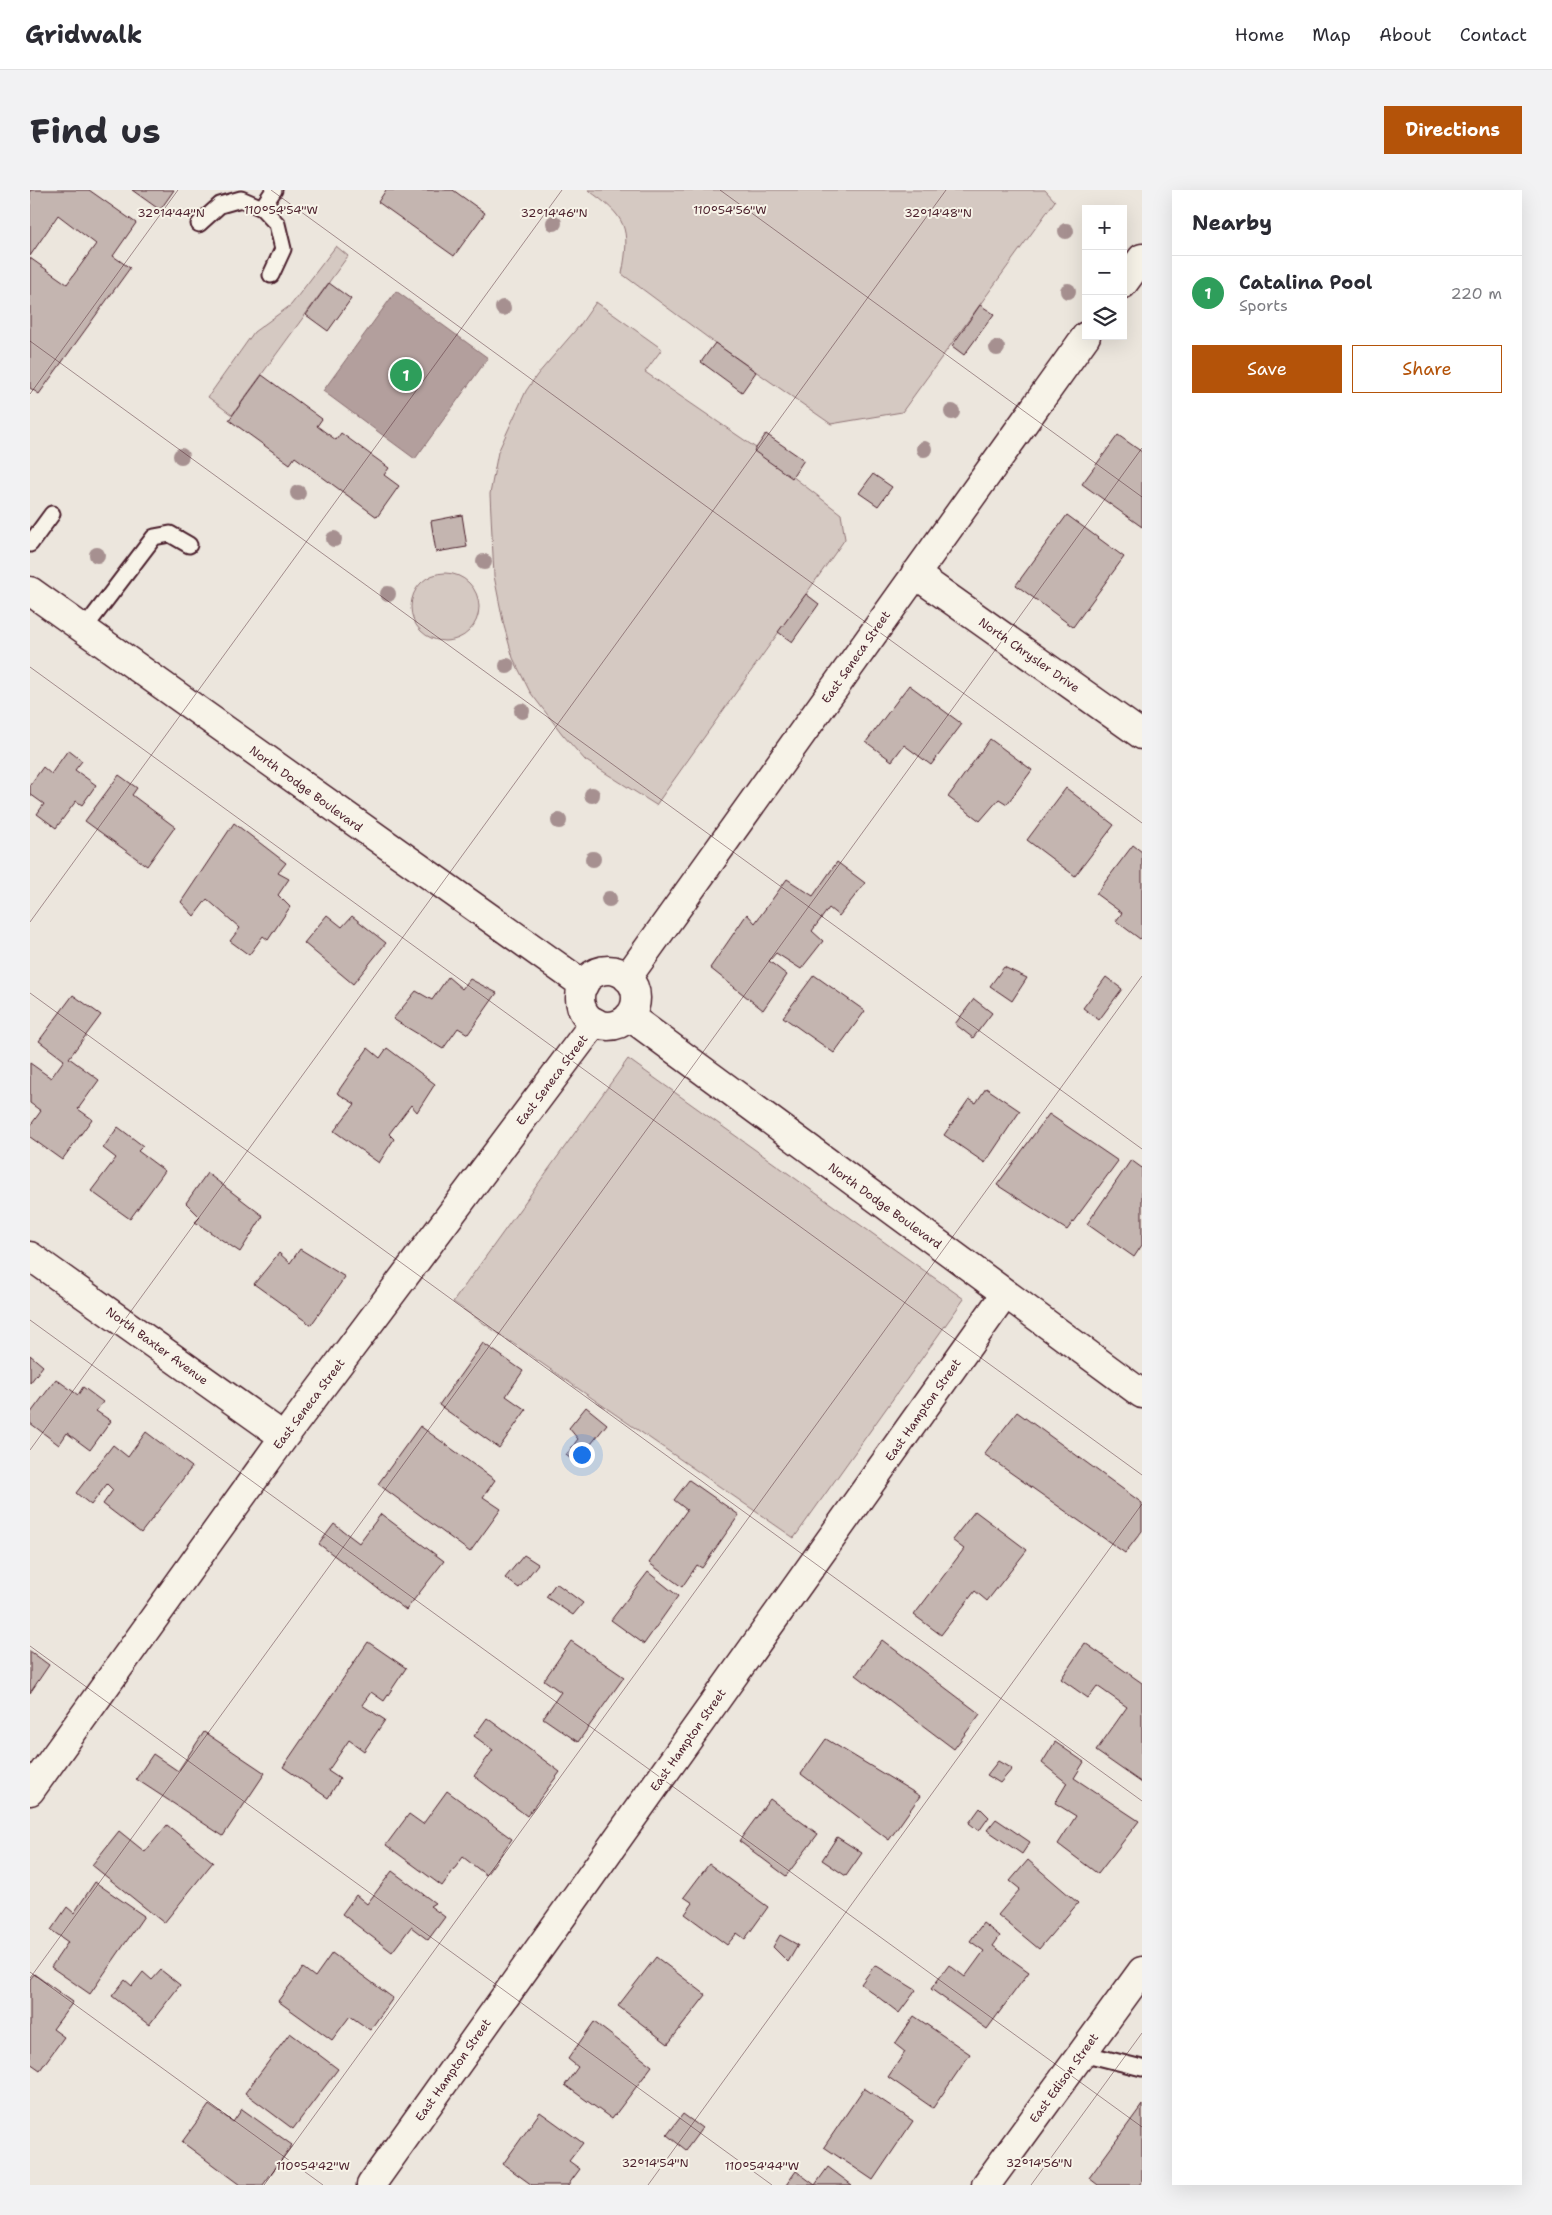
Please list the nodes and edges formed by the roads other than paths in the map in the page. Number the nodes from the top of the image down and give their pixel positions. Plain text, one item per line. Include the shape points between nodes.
1 (274, 190) edge
2 (262, 208) junction
3 (199, 224) dead end
4 (1142, 258) edge
5 (271, 276) dead end
6 (1127, 279) edge
7 (1083, 340) edge
8 (52, 514) dead end
9 (30, 544) edge
10 (189, 544) dead end
11 (915, 574) junction
12 (30, 591) edge
13 (84, 630) junction
14 (1142, 735) edge
15 (627, 978) junction
16 (584, 985) junction
17 (629, 1016) junction
18 (595, 1022) junction
19 (30, 1256) edge
20 (1005, 1294) junction
21 (1142, 1394) edge
22 (284, 1437) junction
23 (30, 1791) edge
24 (1141, 1974) edge
25 (1082, 2053) junction
26 (1142, 2068) edge
27 (371, 2185) edge
28 (986, 2185) edge

1 - 2 lane
2 - 3 lane via 241,199 220,205
2 - 5 lane via 277,224 283,249
4 - 6 street
7 - 11 street, East Seneca Street
8 - 9 lane
10 - 13 lane via 170,534 154,537
11 - 14 street, North Chrysler Drive
11 - 15 street, East Seneca Street
12 - 13 street, North Dodge Boulevard
13 - 16 street, North Dodge Boulevard
15 - 16 street via 612,970 603,971 594,974
15 - 17 street via 636,994 636,1003
16 - 18 street via 581,1005 584,1014
17 - 18 street via 609,1026
17 - 20 street, North Dodge Boulevard
18 - 22 street, East Seneca Street
19 - 22 street, North Baxter Avenue
20 - 21 street, North Dodge Boulevard
20 - 27 street, East Hampton Street
22 - 23 street, East Seneca Street
24 - 25 street, East Edison Street
25 - 26 lane
25 - 28 street, East Edison Street

